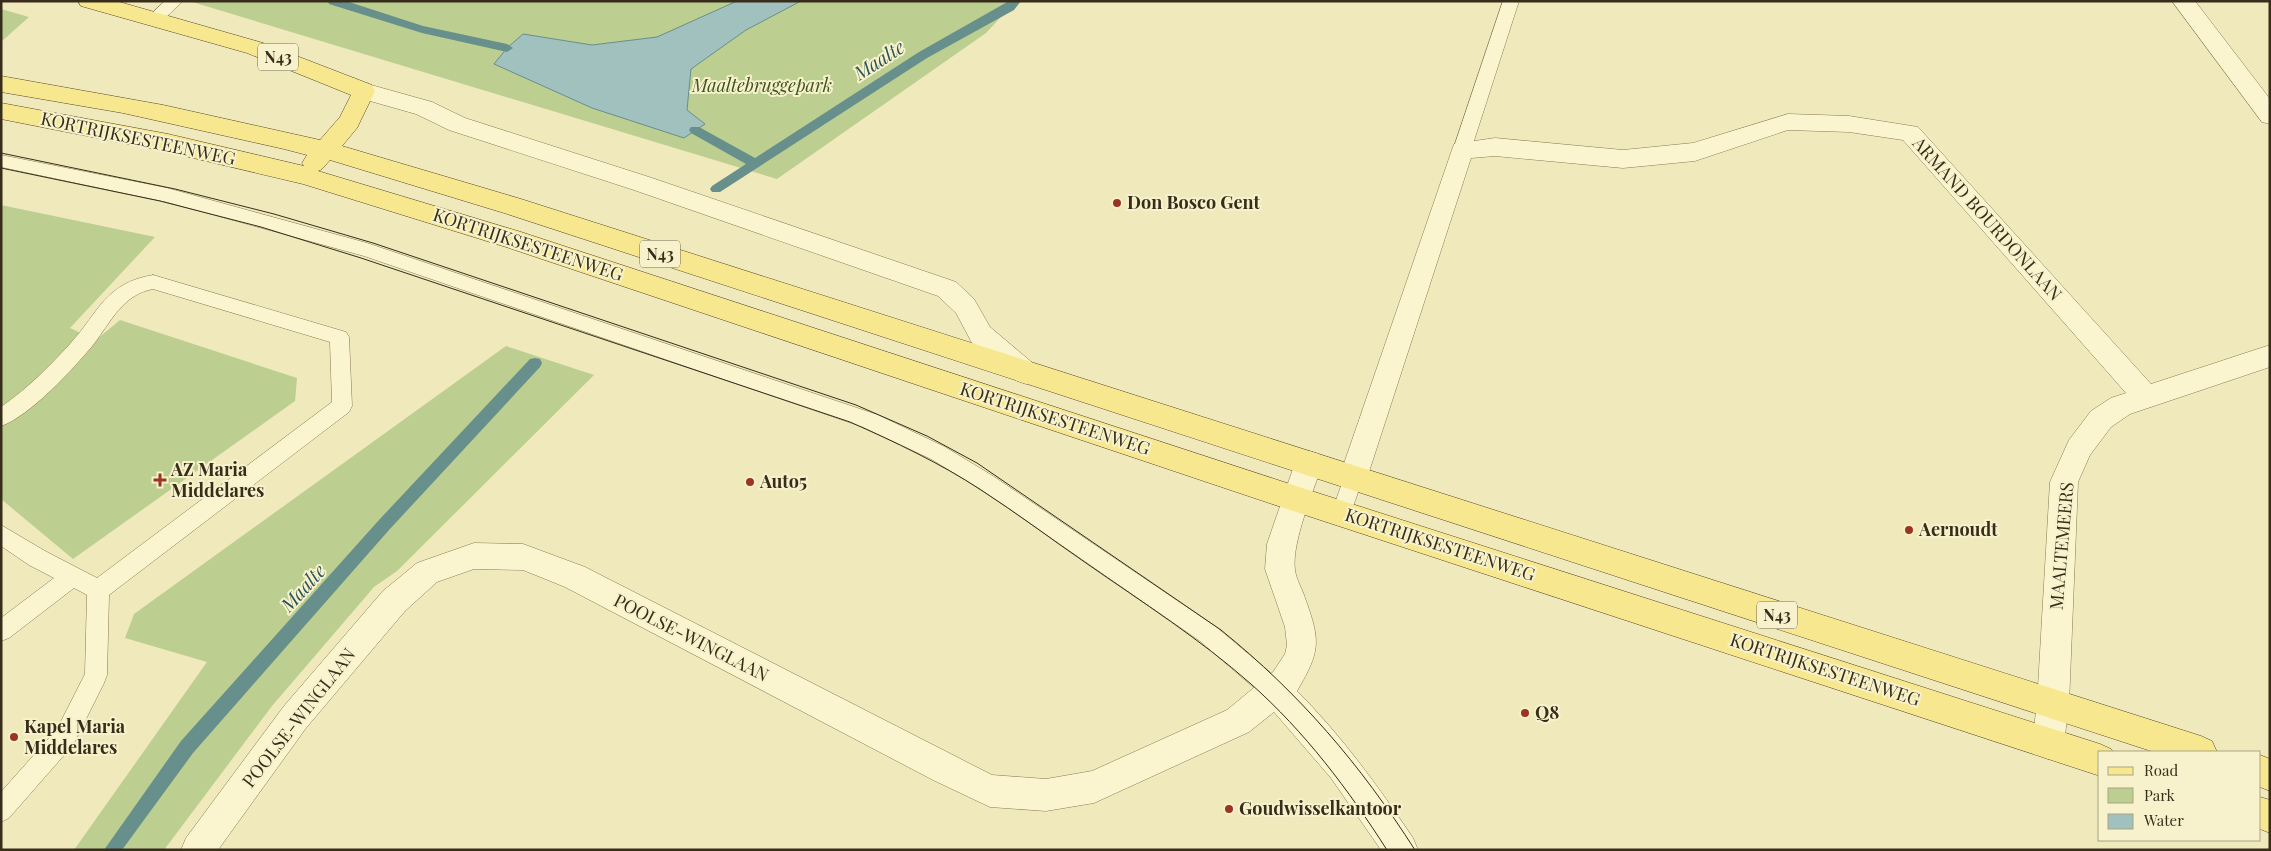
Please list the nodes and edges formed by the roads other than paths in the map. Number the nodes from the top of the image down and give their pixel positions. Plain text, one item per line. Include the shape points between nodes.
1 (90, 1) edge
2 (175, 1) edge
3 (1511, 1) edge
4 (2183, 1) edge
5 (155, 18) junction
6 (1, 84) edge
7 (364, 91) junction
8 (1, 111) edge
9 (2270, 116) edge
10 (325, 150) junction
11 (1462, 150) junction
12 (1, 161) edge
13 (303, 175) junction
14 (2270, 356) edge
15 (1026, 373) junction
16 (2146, 397) junction
17 (1, 418) edge
18 (1309, 463) junction
19 (1353, 478) junction
20 (1296, 499) junction
21 (1341, 514) junction
22 (1, 534) edge
23 (72, 577) junction
24 (98, 590) junction
25 (1, 631) edge
26 (1275, 691) junction
27 (2054, 704) junction
28 (2048, 744) junction
29 (2198, 751) edge
30 (2098, 759) edge
31 (1, 810) edge
32 (198, 850) edge
33 (1401, 850) edge

1 - 5 main road, N43
2 - 5 lane
3 - 11 lane
4 - 9 street
5 - 7 main road, N43 via 255,48
6 - 10 main road, KORTRIJKSESTEENWEG / N43 via 183,117
7 - 10 main road via 349,122
7 - 15 street, KORTRIJKSESTEENWEG via 424,108 457,124 947,289 965,306 981,335
8 - 13 main road, KORTRIJKSESTEENWEG / N43 via 168,143
10 - 13 main road
10 - 15 main road, KORTRIJKSESTEENWEG / N43 via 512,206
11 - 16 street, ARMAND BOURDONLAAN via 1495,147 1623,159 1695,152 1788,122 1849,124 1910,133
11 - 19 street
12 - 26 lane via 167,195 367,250 894,430 952,460 1003,493 1208,634
13 - 20 main road, KORTRIJKSESTEENWEG / N43 via 522,242
14 - 16 street, MAALTEMEERS
15 - 18 main road, KORTRIJKSESTEENWEG / N43
16 - 27 street, MAALTEMEERS via 2101,419 2079,448 2064,482
17 - 24 lane via 86,339 122,294 139,283 154,282 338,337 342,406
18 - 19 main road, KORTRIJKSESTEENWEG / N43
18 - 20 street, POOLSE-WINGLAAN
19 - 21 lane
19 - 27 main road, KORTRIJKSESTEENWEG / N43
20 - 21 main road, KORTRIJKSESTEENWEG / N43
20 - 26 street, POOLSE-WINGLAAN via 1282,544 1280,569 1300,627 1302,644 1299,660
21 - 28 main road, KORTRIJKSESTEENWEG / N43
22 - 23 lane
23 - 24 lane
23 - 25 lane
24 - 31 lane via 96,675 65,737
26 - 32 street, POOLSE-WINGLAAN via 1238,721 1094,787 1046,795 990,791 575,577 523,558 474,556 427,572 394,601 295,717
26 - 33 street via 1300,715 1358,785
27 - 28 street, MAALTEMEERS
27 - 29 main road, KORTRIJKSESTEENWEG / N43
28 - 30 main road, KORTRIJKSESTEENWEG / N43

